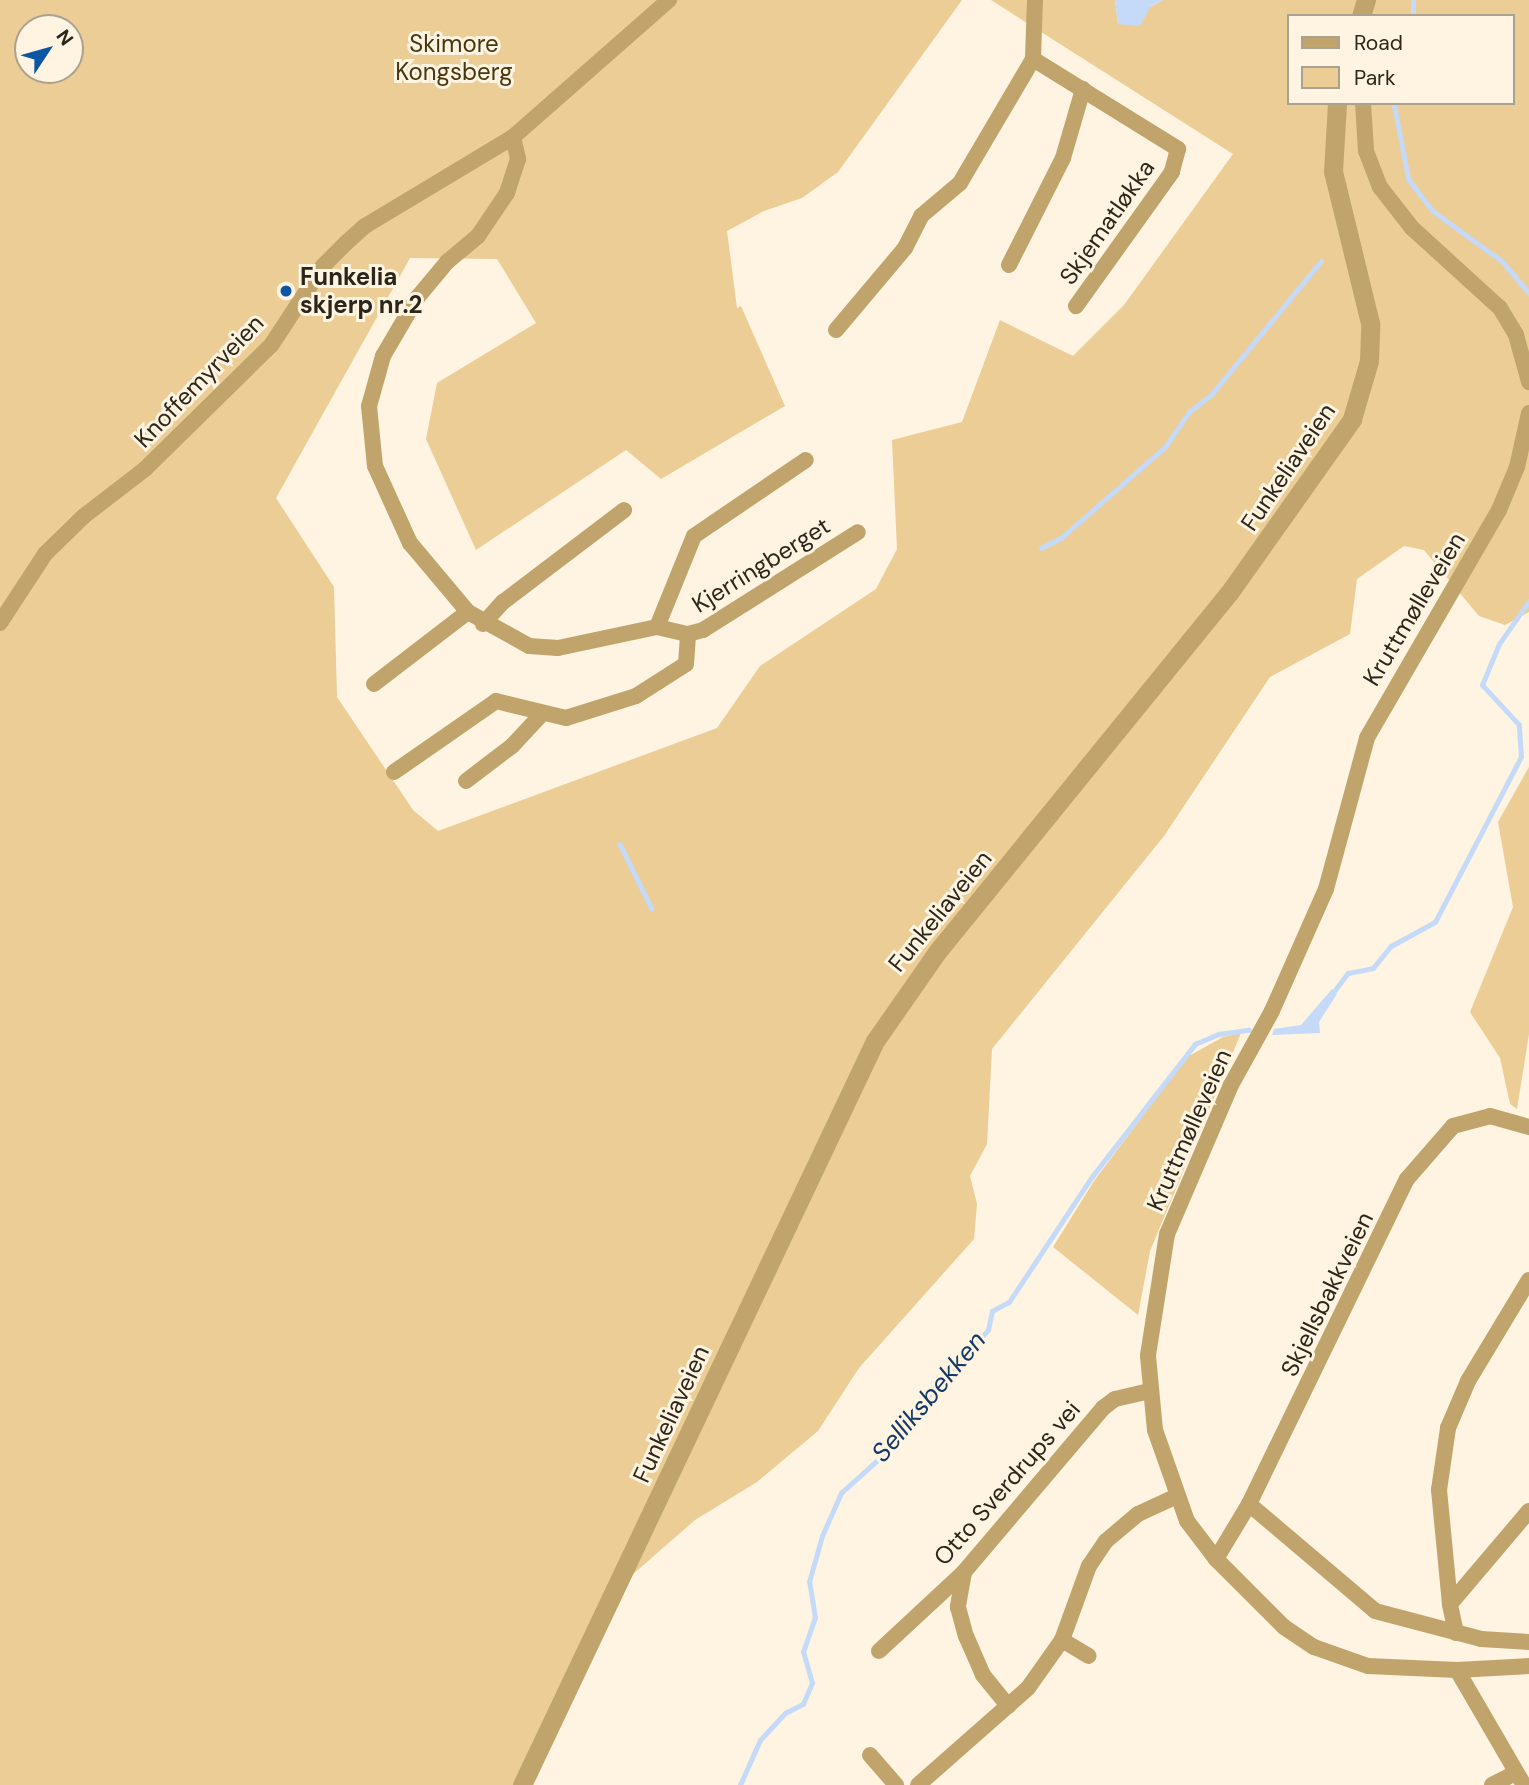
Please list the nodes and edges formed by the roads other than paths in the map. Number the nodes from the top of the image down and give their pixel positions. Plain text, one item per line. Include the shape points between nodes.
1 (669, 0) edge
2 (1035, 0) edge
3 (1033, 59) junction
4 (1083, 89) junction
5 (1337, 105) edge
6 (1363, 105) edge
7 (513, 137) junction
8 (1009, 265) dead end
9 (1076, 306) dead end
10 (836, 330) dead end
11 (1529, 382) edge
12 (1529, 413) edge
13 (806, 460) dead end
14 (624, 510) dead end
15 (858, 532) dead end
16 (468, 612) junction
17 (0, 623) edge
18 (483, 624) junction
19 (657, 626) junction
20 (688, 634) junction
21 (374, 684) dead end
22 (541, 715) junction
23 (394, 772) dead end
24 (466, 780) dead end
25 (1529, 1127) edge
26 (1529, 1280) edge
27 (1149, 1391) junction
28 (1177, 1496) junction
29 (1250, 1504) junction
30 (1529, 1511) edge
31 (1216, 1559) junction
32 (964, 1572) junction
33 (1450, 1604) junction
34 (1456, 1633) junction
35 (1062, 1640) junction
36 (1529, 1642) edge
37 (879, 1651) dead end
38 (1089, 1656) dead end
39 (1529, 1666) edge
40 (1457, 1670) junction
41 (1008, 1706) junction
42 (870, 1755) dead end
43 (1520, 1779) edge
44 (522, 1785) edge
45 (896, 1785) edge
46 (918, 1785) edge
47 (1492, 1785) edge

1 - 7 street, Knoffemyrveien
2 - 3 street
3 - 4 street, Skjematløkka
3 - 10 street via 960,183 920,216 905,248
4 - 8 street via 1063,158
4 - 9 street, Skjematløkka via 1178,149 1172,172
5 - 44 street, Funkeliaveien via 1333,171 1370,323 1369,360 1352,419 1229,593 929,962 875,1041
6 - 11 street via 1366,151 1380,187 1412,228 1500,308 1516,335
7 - 16 street, Kjerringberget via 518,159 507,192 478,236 447,262 417,298 383,356 369,406 375,466 410,543
7 - 17 street, Knoffemyrveien via 346,243 323,266 272,344 145,468 84,516 46,554
12 - 27 street, Kruttmølleveien via 1517,467 1499,510 1375,719 1326,889 1272,1011 1231,1085 1167,1234 1149,1337
13 - 19 street, Kjerringberget via 694,536
14 - 18 street via 503,603
15 - 20 street, Kjerringberget via 703,630
16 - 18 street, Kjerringberget
16 - 21 street
18 - 19 street, Kjerringberget via 529,646 558,648
19 - 20 street, Kjerringberget
20 - 22 street, Kjerringberget via 686,664 655,686 580,715
22 - 23 street, Kjerringberget via 496,701
22 - 24 street via 512,746
25 - 29 street, Skjellsbakkveien via 1490,1116 1453,1126 1407,1179
26 - 33 street via 1468,1381 1448,1428 1439,1490
27 - 28 street, Kruttmølleveien via 1155,1430
27 - 32 street, Otto Sverdrups vei via 1115,1399 1103,1408
28 - 31 street, Kruttmølleveien via 1187,1521
28 - 35 street via 1138,1514 1106,1541 1089,1566
29 - 31 street, Skjellsbakkveien
29 - 34 street via 1375,1611
30 - 33 street
31 - 40 street, Kruttmølleveien via 1284,1627 1314,1647 1368,1666
32 - 37 street, Otto Sverdrups vei
32 - 41 street via 958,1607 966,1636 983,1675
33 - 34 street
34 - 36 street
35 - 38 street
35 - 41 street via 1046,1666
39 - 40 street, Kruttmølleveien
40 - 43 street
41 - 46 street
42 - 45 street
43 - 47 street

